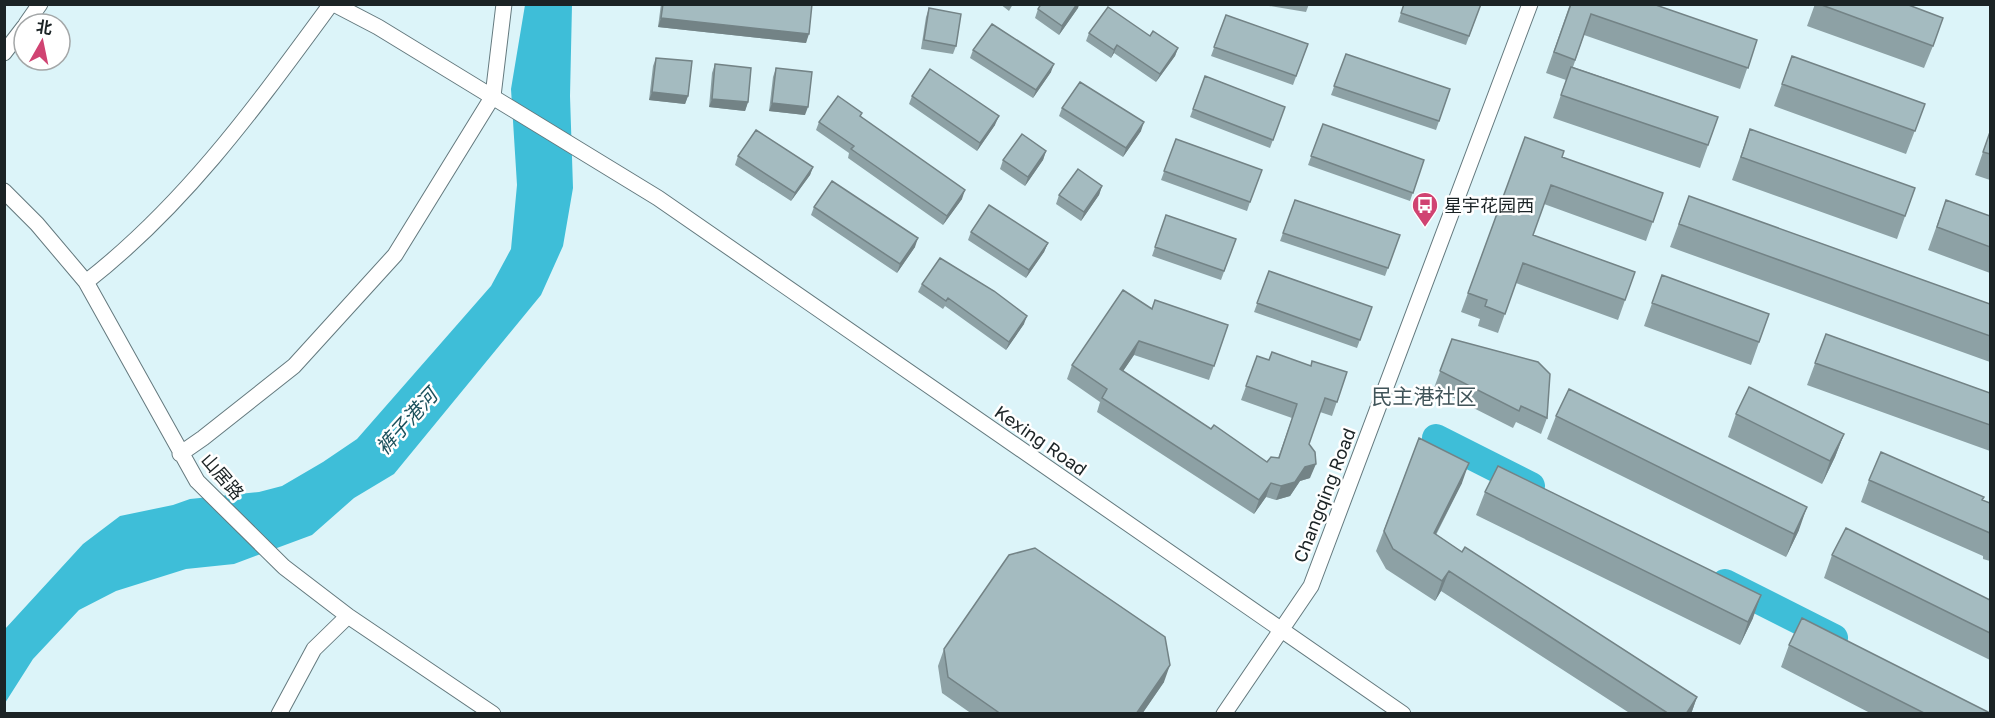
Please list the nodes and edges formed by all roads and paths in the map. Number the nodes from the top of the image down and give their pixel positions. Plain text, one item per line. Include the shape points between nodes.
1 (332, 4) edge
2 (504, 4) edge
3 (1530, 4) edge
4 (500, 100) junction
5 (4, 191) edge
6 (86, 282) junction
7 (180, 453) junction
8 (348, 616) junction
9 (1281, 630) junction
10 (279, 714) edge
11 (493, 714) edge
12 (1224, 714) edge
13 (1403, 714) edge

1 - 4 street, Kexing Road
1 - 6 street via 235,135 131,247
2 - 4 street
3 - 9 street, Changqing Road via 1311,586
4 - 7 street via 395,255 294,366
4 - 9 street, Kexing Road via 658,198
5 - 6 street, 山居路
6 - 7 street, 山居路
7 - 8 street, 山居路 via 197,481 284,567
8 - 10 street via 315,650
8 - 11 street, 山居路
9 - 12 street, Changqing Road
9 - 13 street, Kexing Road

